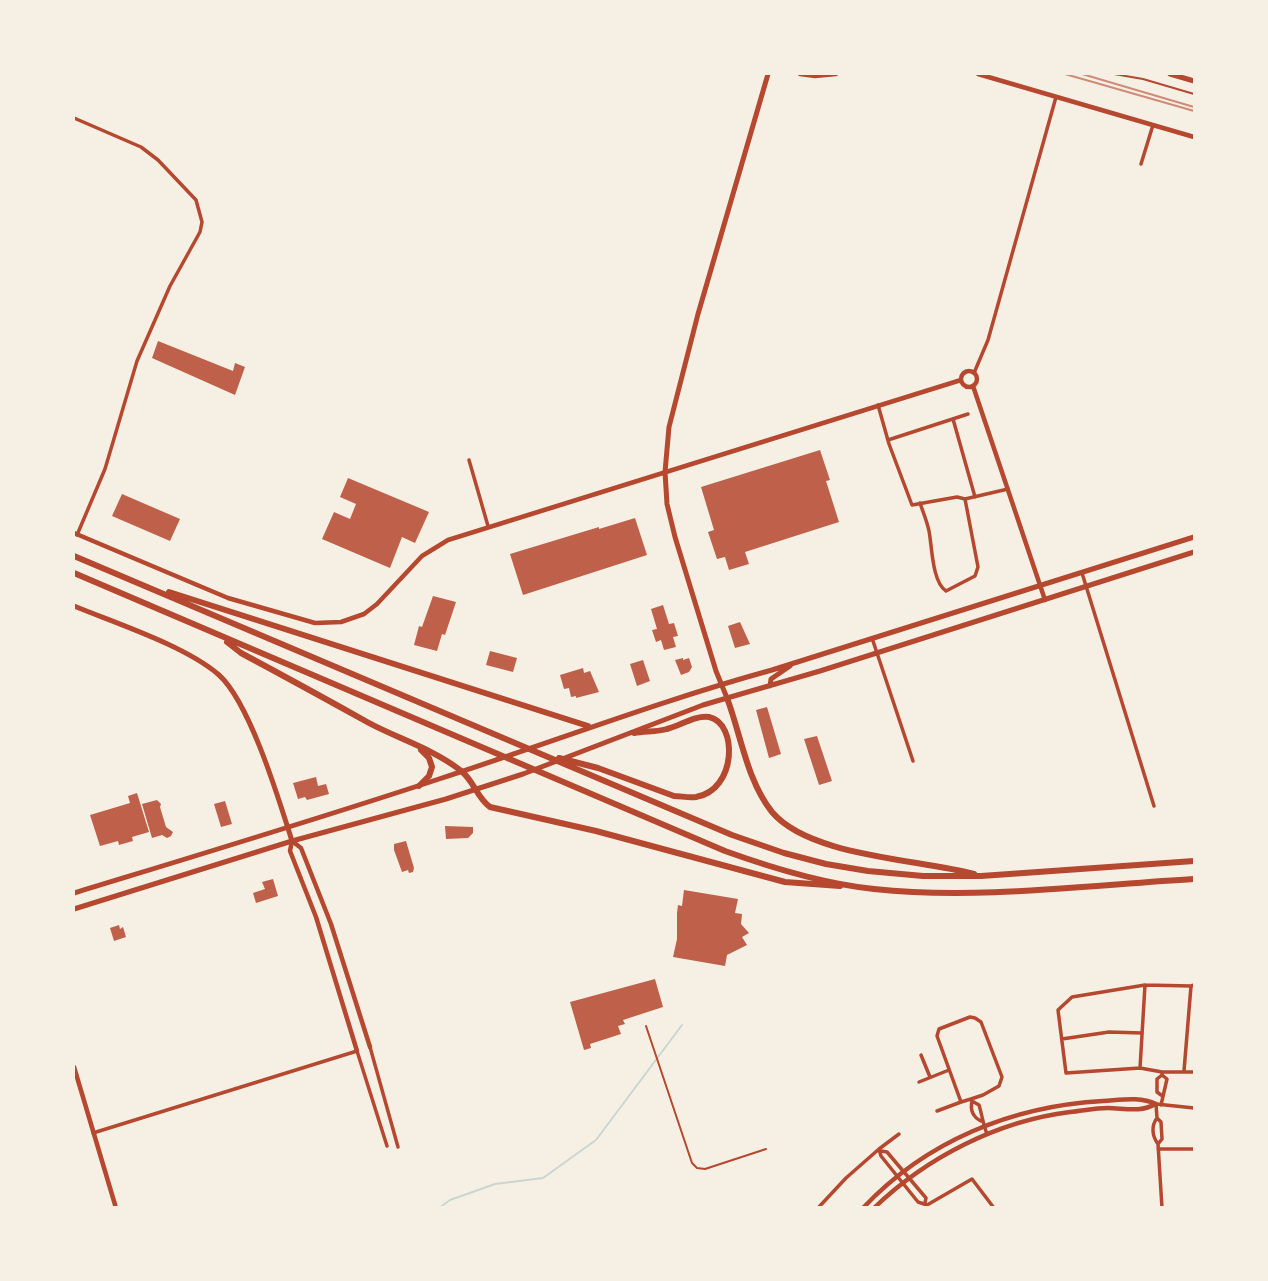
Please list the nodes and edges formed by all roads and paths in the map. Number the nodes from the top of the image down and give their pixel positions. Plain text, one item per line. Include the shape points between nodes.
1 (768, 74) edge
2 (800, 74) edge
3 (836, 74) edge
4 (978, 74) edge
5 (1114, 74) edge
6 (1170, 74) edge
7 (1195, 81) edge
8 (1195, 94) edge
9 (1056, 97) junction
10 (74, 118) edge
11 (1153, 125) junction
12 (1195, 137) edge
13 (1141, 164) dead end
14 (974, 373) junction
15 (961, 380) junction
16 (973, 386) junction
17 (878, 405) junction
18 (968, 414) dead end
19 (953, 419) junction
20 (888, 440) junction
21 (469, 460) dead end
22 (665, 472) junction
23 (1008, 489) junction
24 (975, 497) junction
25 (965, 499) junction
26 (920, 503) junction
27 (488, 526) junction
28 (75, 534) edge
29 (1195, 537) edge
30 (1195, 552) edge
31 (74, 556) edge
32 (74, 573) edge
33 (1082, 573) junction
34 (124, 578) junction
35 (1040, 586) junction
36 (1087, 587) junction
37 (1045, 600) junction
38 (74, 606) edge
39 (220, 636) junction
40 (872, 638) junction
41 (877, 652) junction
42 (792, 664) junction
43 (721, 684) junction
44 (770, 686) junction
45 (727, 698) junction
46 (588, 726) junction
47 (634, 733) junction
48 (414, 744) junction
49 (537, 752) junction
50 (913, 761) dead end
51 (463, 771) junction
52 (419, 786) junction
53 (476, 789) junction
54 (1154, 806) dead end
55 (287, 827) junction
56 (292, 841) junction
57 (1195, 861) edge
58 (981, 876) junction
59 (1195, 879) edge
60 (871, 889) junction
61 (74, 893) edge
62 (74, 909) edge
63 (1145, 985) junction
64 (1193, 985) edge
65 (646, 1026) dead end
66 (1142, 1033) junction
67 (1062, 1039) junction
68 (370, 1048) joint
69 (356, 1051) junction
70 (921, 1055) dead end
71 (74, 1068) edge
72 (1140, 1068) junction
73 (949, 1070) junction
74 (1184, 1072) junction
75 (1195, 1072) edge
76 (1162, 1073) junction
77 (930, 1077) junction
78 (919, 1082) dead end
79 (1161, 1095) junction
80 (971, 1100) junction
81 (961, 1102) junction
82 (1158, 1104) junction
83 (1195, 1108) edge
84 (937, 1111) dead end
85 (1157, 1118) junction
86 (982, 1124) junction
87 (93, 1133) junction
88 (899, 1134) dead end
89 (987, 1134) junction
90 (387, 1146) dead end
91 (1158, 1146) junction
92 (398, 1147) dead end
93 (766, 1149) dead end
94 (1195, 1149) edge
95 (880, 1150) junction
96 (905, 1171) junction
97 (898, 1177) junction
98 (911, 1178) junction
99 (903, 1183) junction
100 (926, 1205) edge
101 (116, 1208) edge
102 (818, 1208) edge
103 (863, 1208) edge
104 (874, 1208) edge
105 (994, 1208) edge
106 (1162, 1208) edge

1 - 22 main road via 698,314 669,427
2 - 3 street
4 - 9 street
5 - 8 path
6 - 7 main road
9 - 11 street
9 - 14 street via 986,347
10 - 28 street via 141,147 158,160 198,205 202,222 138,358 105,469
11 - 12 street
11 - 13 street
14 - 15 street via 965,372
14 - 16 street via 977,380
15 - 16 street
15 - 17 street
16 - 23 street
17 - 20 street
17 - 22 street
18 - 19 street
19 - 20 street
19 - 24 street
20 - 26 street via 912,505
21 - 27 street
22 - 27 street
22 - 43 main road via 675,537
23 - 24 street
23 - 35 street
24 - 25 street
25 - 26 street
25 - 26 street via 978,567 975,576 946,591 940,586
27 - 28 street via 448,540 422,556 364,614 341,622 315,623 228,598
29 - 33 main road
30 - 36 main road
31 - 34 highway
32 - 39 highway
33 - 35 main road
33 - 36 street
34 - 46 highway
34 - 49 highway
35 - 37 street
35 - 40 main road
36 - 37 main road
36 - 54 street
37 - 41 main road
38 - 55 main road via 186,653 222,678 252,728
39 - 48 highway via 240,653
39 - 60 highway via 752,860
40 - 41 street
40 - 42 main road
41 - 44 main road
41 - 50 street
42 - 43 main road
42 - 44 main road via 771,679
43 - 45 main road
43 - 46 main road
44 - 45 main road
45 - 47 main road
45 - 58 highway via 754,779 772,812 786,824 843,848
46 - 51 main road
47 - 49 highway via 711,717 721,725 729,764 713,789 694,797 674,796
47 - 53 main road
48 - 51 highway
48 - 52 highway via 432,767
49 - 58 highway via 732,835 805,859 895,874
51 - 52 main road
51 - 53 highway
52 - 55 main road
53 - 56 main road
53 - 60 highway via 480,800 490,807 785,882
55 - 56 main road
55 - 61 main road
56 - 62 main road
56 - 68 street via 301,848 327,914
56 - 69 street via 290,852 316,916
57 - 58 highway
59 - 60 highway via 948,893
63 - 64 street
63 - 66 street
63 - 67 street via 1072,997 1058,1010
64 - 74 street
65 - 93 lane via 692,1163 705,1169
66 - 67 street
66 - 72 street
67 - 72 street via 1066,1073
68 - 92 street
69 - 87 street
69 - 90 street
70 - 77 street
71 - 87 street
72 - 76 street
73 - 77 street
73 - 80 street via 937,1032 975,1017 1002,1077 999,1086
73 - 81 street
74 - 75 street
74 - 76 street
76 - 79 street via 1157,1079
76 - 79 street via 1167,1079
77 - 78 street
79 - 82 street
80 - 81 street
80 - 86 street via 970,1108
81 - 84 street
82 - 83 street
82 - 85 street
82 - 86 street via 1147,1099 1061,1105
82 - 89 street via 1147,1109 1066,1112
85 - 91 street via 1161,1122
85 - 91 street via 1153,1123
86 - 89 street
86 - 96 street
87 - 101 street
88 - 95 street
89 - 98 street
91 - 94 street
91 - 106 street
95 - 96 street
95 - 97 street
95 - 102 street
96 - 97 street
96 - 98 street
97 - 99 street
97 - 103 street
98 - 99 street
98 - 100 street
99 - 100 street
99 - 104 street
100 - 105 street via 972,1179

